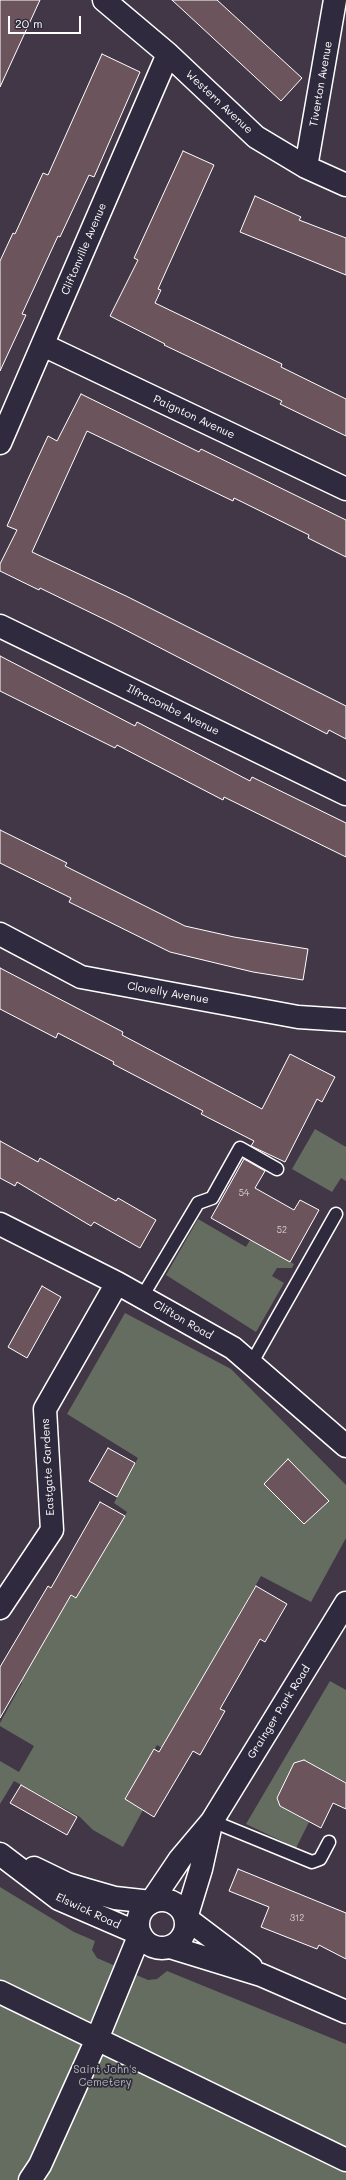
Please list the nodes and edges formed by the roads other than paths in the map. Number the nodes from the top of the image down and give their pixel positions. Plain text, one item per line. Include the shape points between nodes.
1 (104, 0) edge
2 (335, 0) edge
3 (168, 54) junction
4 (306, 167) junction
5 (346, 185) edge
6 (43, 345) junction
7 (0, 443) edge
8 (346, 489) edge
9 (0, 626) edge
10 (346, 794) edge
11 (0, 934) edge
12 (346, 1020) edge
13 (277, 1169) dead end
14 (336, 1214) dead end
15 (0, 1224) edge
16 (117, 1283) junction
17 (142, 1297) junction
18 (251, 1364) junction
19 (346, 1446) edge
20 (346, 1603) edge
21 (0, 1608) edge
22 (212, 1821) junction
23 (329, 1842) dead end
24 (0, 1854) edge
25 (151, 1902) junction
26 (186, 1918) junction
27 (140, 1934) junction
28 (170, 1947) junction
29 (261, 1976) junction
30 (0, 1992) edge
31 (346, 2012) edge
32 (97, 2039) junction
33 (346, 2160) edge
34 (30, 2180) edge

1 - 3 street, Western Avenue
2 - 4 street, Tiverton Avenue
3 - 4 street, Western Avenue via 256,137
3 - 6 street, Cliftonville Avenue
4 - 5 street, Western Avenue
6 - 7 street, Cliftonville Avenue
6 - 8 street, Paignton Avenue
9 - 10 street, Ilfracombe Avenue
11 - 12 street, Clovelly Avenue via 81,977 298,1017
13 - 17 lane via 240,1148 212,1198 198,1203
14 - 18 lane
15 - 16 street, Clifton Road
16 - 17 street, Clifton Road
16 - 21 street, Eastgate Gardens via 45,1410 52,1530
17 - 18 street, Clifton Road via 233,1348
18 - 19 street, Clifton Road
20 - 22 street, Grainger Park Road
22 - 23 lane via 312,1862 320,1859
22 - 25 street, Grainger Park Road via 180,1859
22 - 26 street, Grainger Park Road
24 - 25 street, Elswick Road via 67,1884 115,1898
24 - 27 street, Elswick Road via 59,1899
25 - 26 street, Elswick Road via 172,1902 183,1911
25 - 27 street, Elswick Road via 141,1913 138,1927
26 - 28 street via 185,1932 176,1944
26 - 29 street, Elswick Road
27 - 28 street, Elswick Road via 145,1942 153,1946
27 - 32 street
28 - 29 street, Elswick Road
29 - 31 street, Elswick Road
30 - 32 street
32 - 33 street
32 - 34 street via 40,2165

